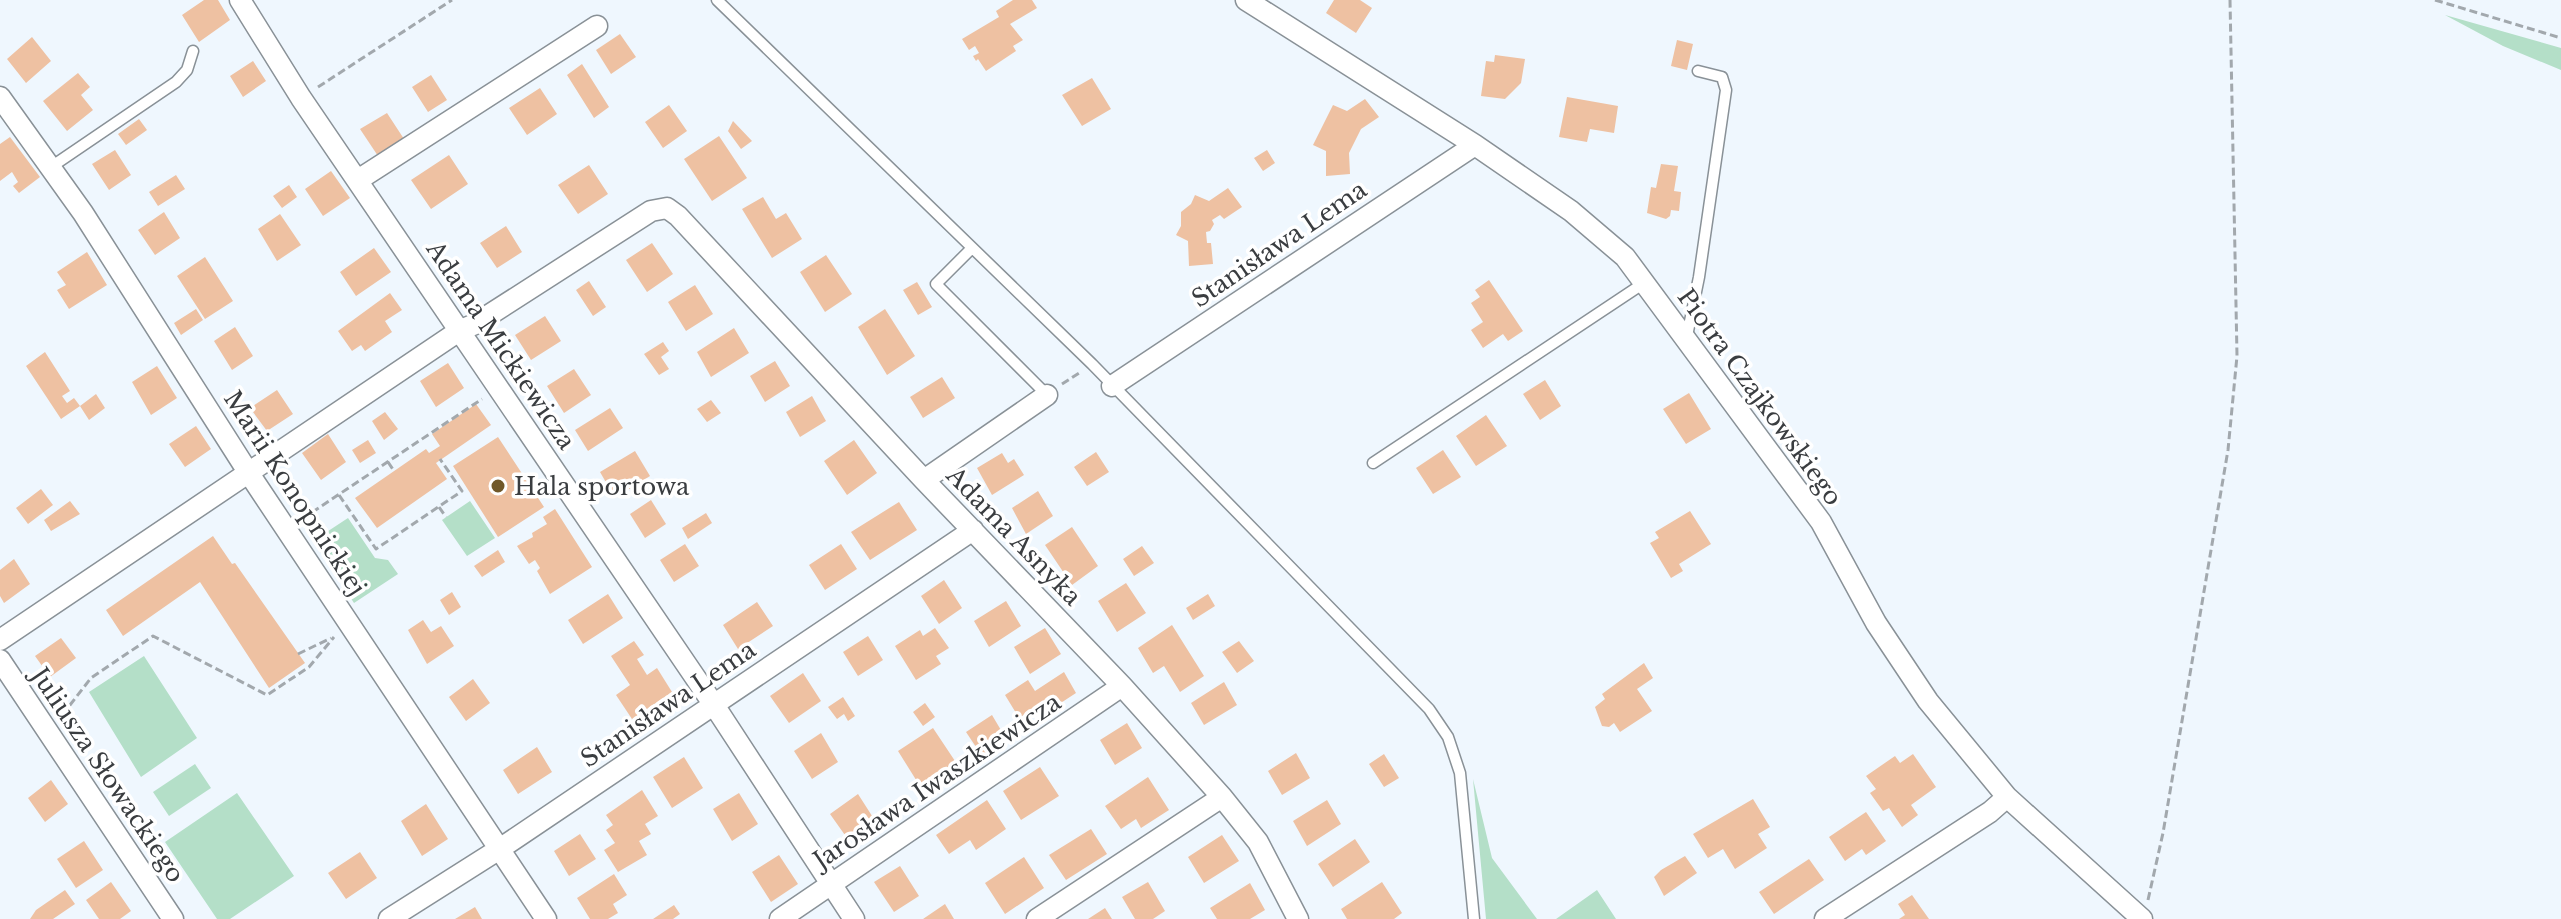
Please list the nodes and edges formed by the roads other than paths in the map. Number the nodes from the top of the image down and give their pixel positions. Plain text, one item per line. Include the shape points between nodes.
1 (240, 0) edge
2 (717, 0) edge
3 (1246, 0) edge
4 (597, 26) dead end
5 (193, 51) dead end
6 (1698, 71) dead end
7 (0, 97) edge
8 (1475, 145) junction
9 (51, 167) junction
10 (358, 180) junction
11 (972, 248) junction
12 (1644, 283) junction
13 (459, 331) junction
14 (1686, 338) junction
15 (1112, 386) junction
16 (1047, 395) joint
17 (1373, 463) dead end
18 (248, 472) junction
19 (924, 480) junction
20 (973, 530) junction
21 (0, 640) edge
22 (0, 660) edge
23 (1122, 686) junction
24 (714, 705) junction
25 (1222, 797) junction
26 (2007, 797) junction
27 (501, 848) junction
28 (831, 885) junction
29 (2144, 912) edge
30 (173, 919) edge
31 (389, 919) edge
32 (546, 919) edge
33 (780, 919) edge
34 (854, 919) edge
35 (1037, 919) edge
36 (1298, 919) edge
37 (1474, 919) edge
38 (1825, 919) edge

1 - 10 street, Adama Mickiewicza
2 - 11 lane
3 - 8 street, Piotra Czajkowskiego
4 - 10 street
5 - 9 lane via 176,82
6 - 14 lane via 1722,77 1726,90
7 - 9 street, Marii Konopnickiej
8 - 12 street, Piotra Czajkowskiego via 1571,211 1625,257
8 - 15 street, Stanisława Lema
9 - 18 street, Marii Konopnickiej
10 - 13 street, Adama Mickiewicza
11 - 15 lane
11 - 16 lane via 936,284
12 - 14 street, Piotra Czajkowskiego
12 - 17 lane
13 - 18 street
13 - 19 street, Adama Asnyka via 651,211 667,208
13 - 24 street, Adama Mickiewicza
14 - 26 street, Piotra Czajkowskiego via 1821,522 1876,623 1928,701
15 - 37 lane via 1429,709 1448,737 1460,773
16 - 19 street
18 - 21 street
18 - 27 street, Marii Konopnickiej via 343,632
19 - 20 street, Adama Asnyka
20 - 23 street, Adama Asnyka
20 - 24 street, Stanisława Lema
22 - 30 street, Juliusza Słowackiego
23 - 25 street, Adama Asnyka
23 - 28 street, Jarosława Iwaszkiewicza
24 - 27 street, Stanisława Lema
24 - 28 street, Adama Mickiewicza
25 - 35 street
25 - 36 street, Adama Asnyka via 1258,842
26 - 29 street, Piotra Czajkowskiego
26 - 38 street
27 - 31 street, Stanisława Lema
27 - 32 street, Marii Konopnickiej
28 - 33 street, Jarosława Iwaszkiewicza
28 - 34 street, Adama Mickiewicza

